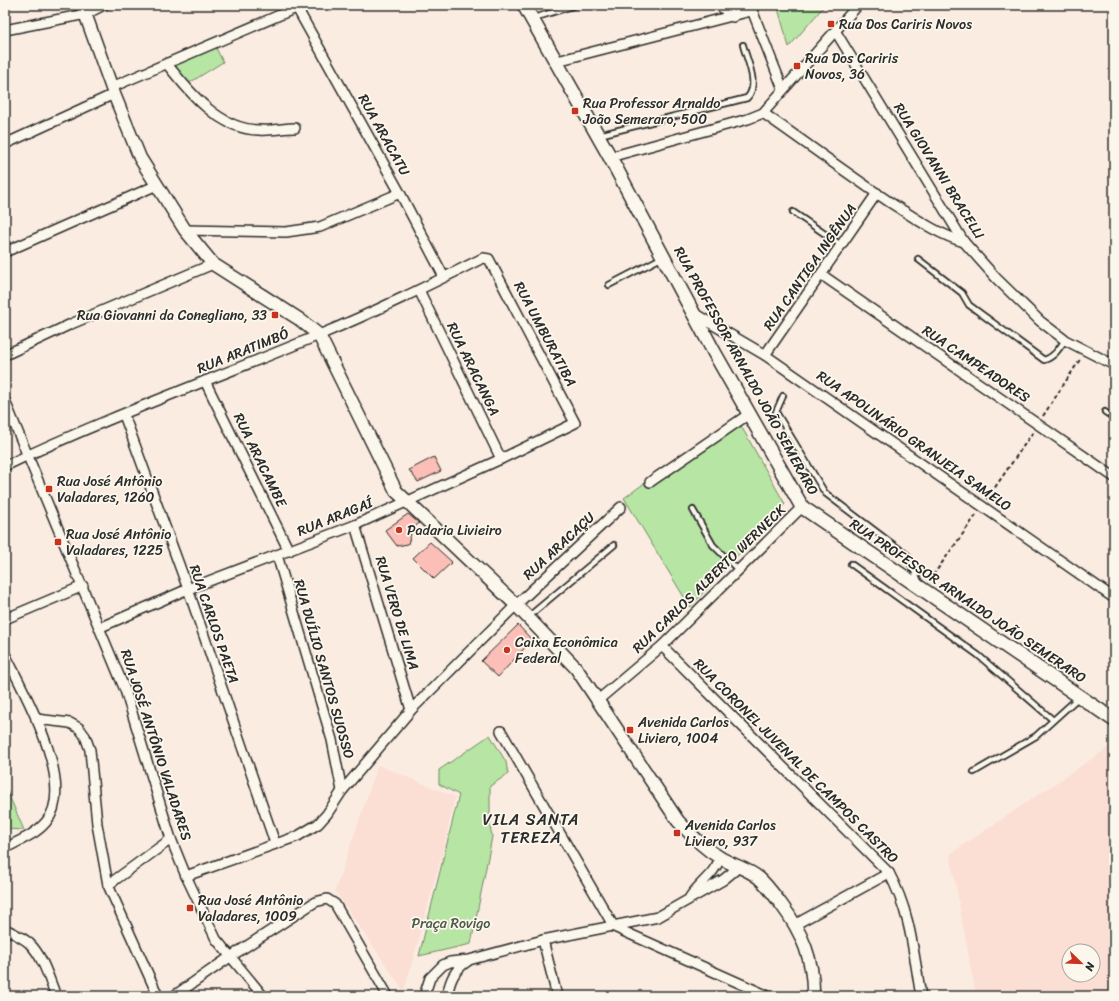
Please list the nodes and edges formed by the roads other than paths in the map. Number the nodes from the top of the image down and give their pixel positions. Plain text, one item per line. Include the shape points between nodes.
1 (104, 5) edge
2 (524, 5) edge
3 (576, 5) edge
4 (719, 5) edge
5 (858, 5) edge
6 (300, 6) edge
7 (751, 8) edge
8 (84, 9) edge
9 (732, 17) junction
10 (532, 19) junction
11 (5, 30) edge
12 (836, 32) junction
13 (743, 45) dead end
14 (556, 61) junction
15 (167, 64) junction
16 (783, 89) junction
17 (113, 91) junction
18 (763, 113) junction
19 (295, 128) dead end
20 (598, 135) junction
21 (5, 144) edge
22 (610, 157) junction
23 (157, 184) junction
24 (400, 193) junction
25 (877, 193) junction
26 (793, 212) dead end
27 (185, 230) junction
28 (964, 242) junction
29 (842, 245) junction
30 (5, 252) edge
31 (663, 257) junction
32 (489, 259) joint
33 (918, 259) dead end
34 (213, 264) junction
35 (822, 275) junction
36 (444, 277) junction
37 (610, 285) dead end
38 (420, 290) junction
39 (694, 313) junction
40 (319, 335) junction
41 (1065, 340) junction
42 (5, 355) edge
43 (765, 355) junction
44 (1114, 365) edge
45 (206, 381) junction
46 (783, 396) dead end
47 (5, 401) edge
48 (1104, 412) dead end
49 (749, 414) junction
50 (124, 415) junction
51 (1114, 418) edge
52 (575, 423) joint
53 (27, 455) junction
54 (501, 459) junction
55 (5, 466) edge
56 (1114, 477) edge
57 (650, 482) dead end
58 (407, 502) junction
59 (621, 507) dead end
60 (802, 507) junction
61 (693, 510) dead end
62 (355, 525) junction
63 (614, 545) dead end
64 (289, 551) junction
65 (277, 554) junction
66 (851, 564) dead end
67 (738, 570) junction
68 (83, 586) junction
69 (188, 589) junction
70 (923, 590) junction
71 (1114, 598) edge
72 (516, 605) junction
73 (528, 617) junction
74 (5, 619) edge
75 (101, 627) junction
76 (662, 646) junction
77 (5, 654) edge
78 (1080, 696) junction
79 (597, 701) junction
80 (412, 710) junction
81 (36, 719) junction
82 (1054, 720) junction
83 (1114, 720) edge
84 (501, 731) dead end
85 (974, 772) dead end
86 (342, 791) junction
87 (171, 839) junction
88 (275, 843) junction
89 (5, 848) edge
90 (720, 858) junction
91 (739, 867) junction
92 (889, 872) junction
93 (186, 876) junction
94 (108, 885) junction
95 (690, 898) junction
96 (796, 924) junction
97 (614, 927) junction
98 (5, 929) edge
99 (543, 940) junction
100 (230, 957) junction
101 (469, 960) junction
102 (56, 996) edge
103 (158, 996) edge
104 (174, 996) edge
105 (263, 996) edge
106 (388, 996) edge
107 (424, 996) edge
108 (447, 996) edge
109 (557, 996) edge
110 (768, 996) edge
111 (813, 996) edge
112 (920, 996) edge

1 - 8 street
2 - 10 main road, RUA PROFESSOR ARNALDO JOÃO SEMERARO
3 - 10 lane
4 - 9 street
5 - 12 street
6 - 15 street
6 - 24 street, RUA ARACATU
7 - 9 street
7 - 16 street
8 - 11 street
8 - 17 street
9 - 14 street
10 - 14 main road, RUA PROFESSOR ARNALDO JOÃO SEMERARO
12 - 16 street
12 - 28 street, RUA GIOVANNI BRACELLI
13 - 20 lane via 754,84 747,98
14 - 20 main road, RUA PROFESSOR ARNALDO JOÃO SEMERARO
15 - 17 street
15 - 19 street via 199,99 229,123 258,130
16 - 18 street
17 - 21 street
17 - 23 street via 140,158
18 - 22 street via 748,120
18 - 25 street
20 - 22 main road, RUA PROFESSOR ARNALDO JOÃO SEMERARO
22 - 31 main road, RUA PROFESSOR ARNALDO JOÃO SEMERARO
23 - 27 street
23 - 30 street
24 - 27 street via 320,227 286,232
24 - 36 street, RUA ARACATU
25 - 28 street via 942,234
25 - 29 street, RUA CANTIGA INGÊNUA
26 - 29 lane
27 - 34 street
28 - 41 street, RUA GIOVANNI BRACELLI via 1040,321
29 - 35 street, RUA CANTIGA INGÊNUA
31 - 37 lane
31 - 39 main road, RUA PROFESSOR ARNALDO JOÃO SEMERARO
32 - 36 street, RUA ARATIMBÓ via 483,258
32 - 52 street, RUA UMBURATIBA
33 - 41 lane via 962,292 969,305 1044,360 1054,354
34 - 40 street via 299,319
34 - 42 street
35 - 43 street, RUA CANTIGA INGÊNUA
35 - 56 street, RUA CAMPEADORES
36 - 38 street, RUA ARATIMBÓ
38 - 40 street, RUA ARATIMBÓ
38 - 54 street, RUA ARACANGA
39 - 43 street, RUA APOLINÁRIO GRANJEIA SAMELO
39 - 49 main road, RUA PROFESSOR ARNALDO JOÃO SEMERARO
40 - 45 street, RUA ARATIMBÓ
40 - 58 street via 396,490
41 - 44 street, RUA GIOVANNI BRACELLI
43 - 71 street, RUA APOLINÁRIO GRANJEIA SAMELO
45 - 50 street, RUA ARATIMBÓ
45 - 64 street, RUA ARACAMBE
46 - 70 lane via 776,412 825,492 907,555
47 - 53 street, RUA JOSÉ ANTÔNIO VALADARES
48 - 51 lane
49 - 57 street
49 - 60 main road, RUA PROFESSOR ARNALDO JOÃO SEMERARO
50 - 53 street, RUA ARATIMBÓ
50 - 69 street, RUA CARLOS PAETA
52 - 54 street, RUA ARAGAÍ
53 - 55 street, RUA ARATIMBÓ
53 - 68 street, RUA JOSÉ ANTÔNIO VALADARES
54 - 58 street, RUA ARAGAÍ
58 - 62 street, RUA ARAGAÍ
58 - 72 street
59 - 72 street, RUA ARACAÇU
60 - 67 street, RUA CARLOS ALBERTO WERNECK
60 - 70 main road, RUA PROFESSOR ARNALDO JOÃO SEMERARO
61 - 67 lane via 713,545
62 - 64 street, RUA ARAGAÍ
62 - 80 street, RUA VERO DE LIMA
63 - 73 lane
64 - 65 street, RUA ARAGAÍ
65 - 69 street, RUA ARAGAÍ
65 - 86 street, RUA DUÍLIO SANTOS SUOSSO via 332,740
66 - 82 lane via 978,655
67 - 76 street, RUA CARLOS ALBERTO WERNECK
68 - 74 street
68 - 75 street, RUA JOSÉ ANTÔNIO VALADARES
69 - 75 street, RUA ARAGAÍ
69 - 88 street, RUA CARLOS PAETA
70 - 78 main road, RUA PROFESSOR ARNALDO JOÃO SEMERARO
72 - 73 street
72 - 80 street, RUA ARACAÇU
73 - 79 street via 576,668
75 - 87 street, RUA JOSÉ ANTÔNIO VALADARES via 137,726
76 - 79 street, RUA CARLOS ALBERTO WERNECK
76 - 92 street, RUA CORONEL JUVENAL DE CAMPOS CASTRO
77 - 81 street
78 - 82 lane
78 - 83 main road, RUA PROFESSOR ARNALDO JOÃO SEMERARO
79 - 90 street via 678,821 704,847
80 - 86 street, RUA ARACAÇU
81 - 89 street via 54,768 55,800 47,821
81 - 94 street via 70,723 79,728 85,736 90,750
82 - 85 lane via 1036,736
84 - 97 street
86 - 88 street, RUA ARACAÇU via 318,824 298,836
87 - 93 street, RUA JOSÉ ANTÔNIO VALADARES
87 - 94 street
88 - 93 street, RUA ARACAÇU
90 - 91 street
90 - 95 street via 710,876 696,888
91 - 95 street via 724,880
91 - 96 street via 758,878
92 - 96 street
92 - 112 street, RUA CORONEL JUVENAL DE CAMPOS CASTRO via 905,906
93 - 100 street, RUA JOSÉ ANTÔNIO VALADARES via 207,922
94 - 103 street
95 - 97 street via 658,917
96 - 111 street via 807,950 813,975
97 - 99 street
97 - 110 street
98 - 102 street via 34,949
99 - 101 street
99 - 109 street
100 - 104 street
100 - 105 street, RUA JOSÉ ANTÔNIO VALADARES
100 - 106 street via 315,902 327,899 334,904
101 - 107 street via 443,965 430,978
101 - 108 street via 453,975

